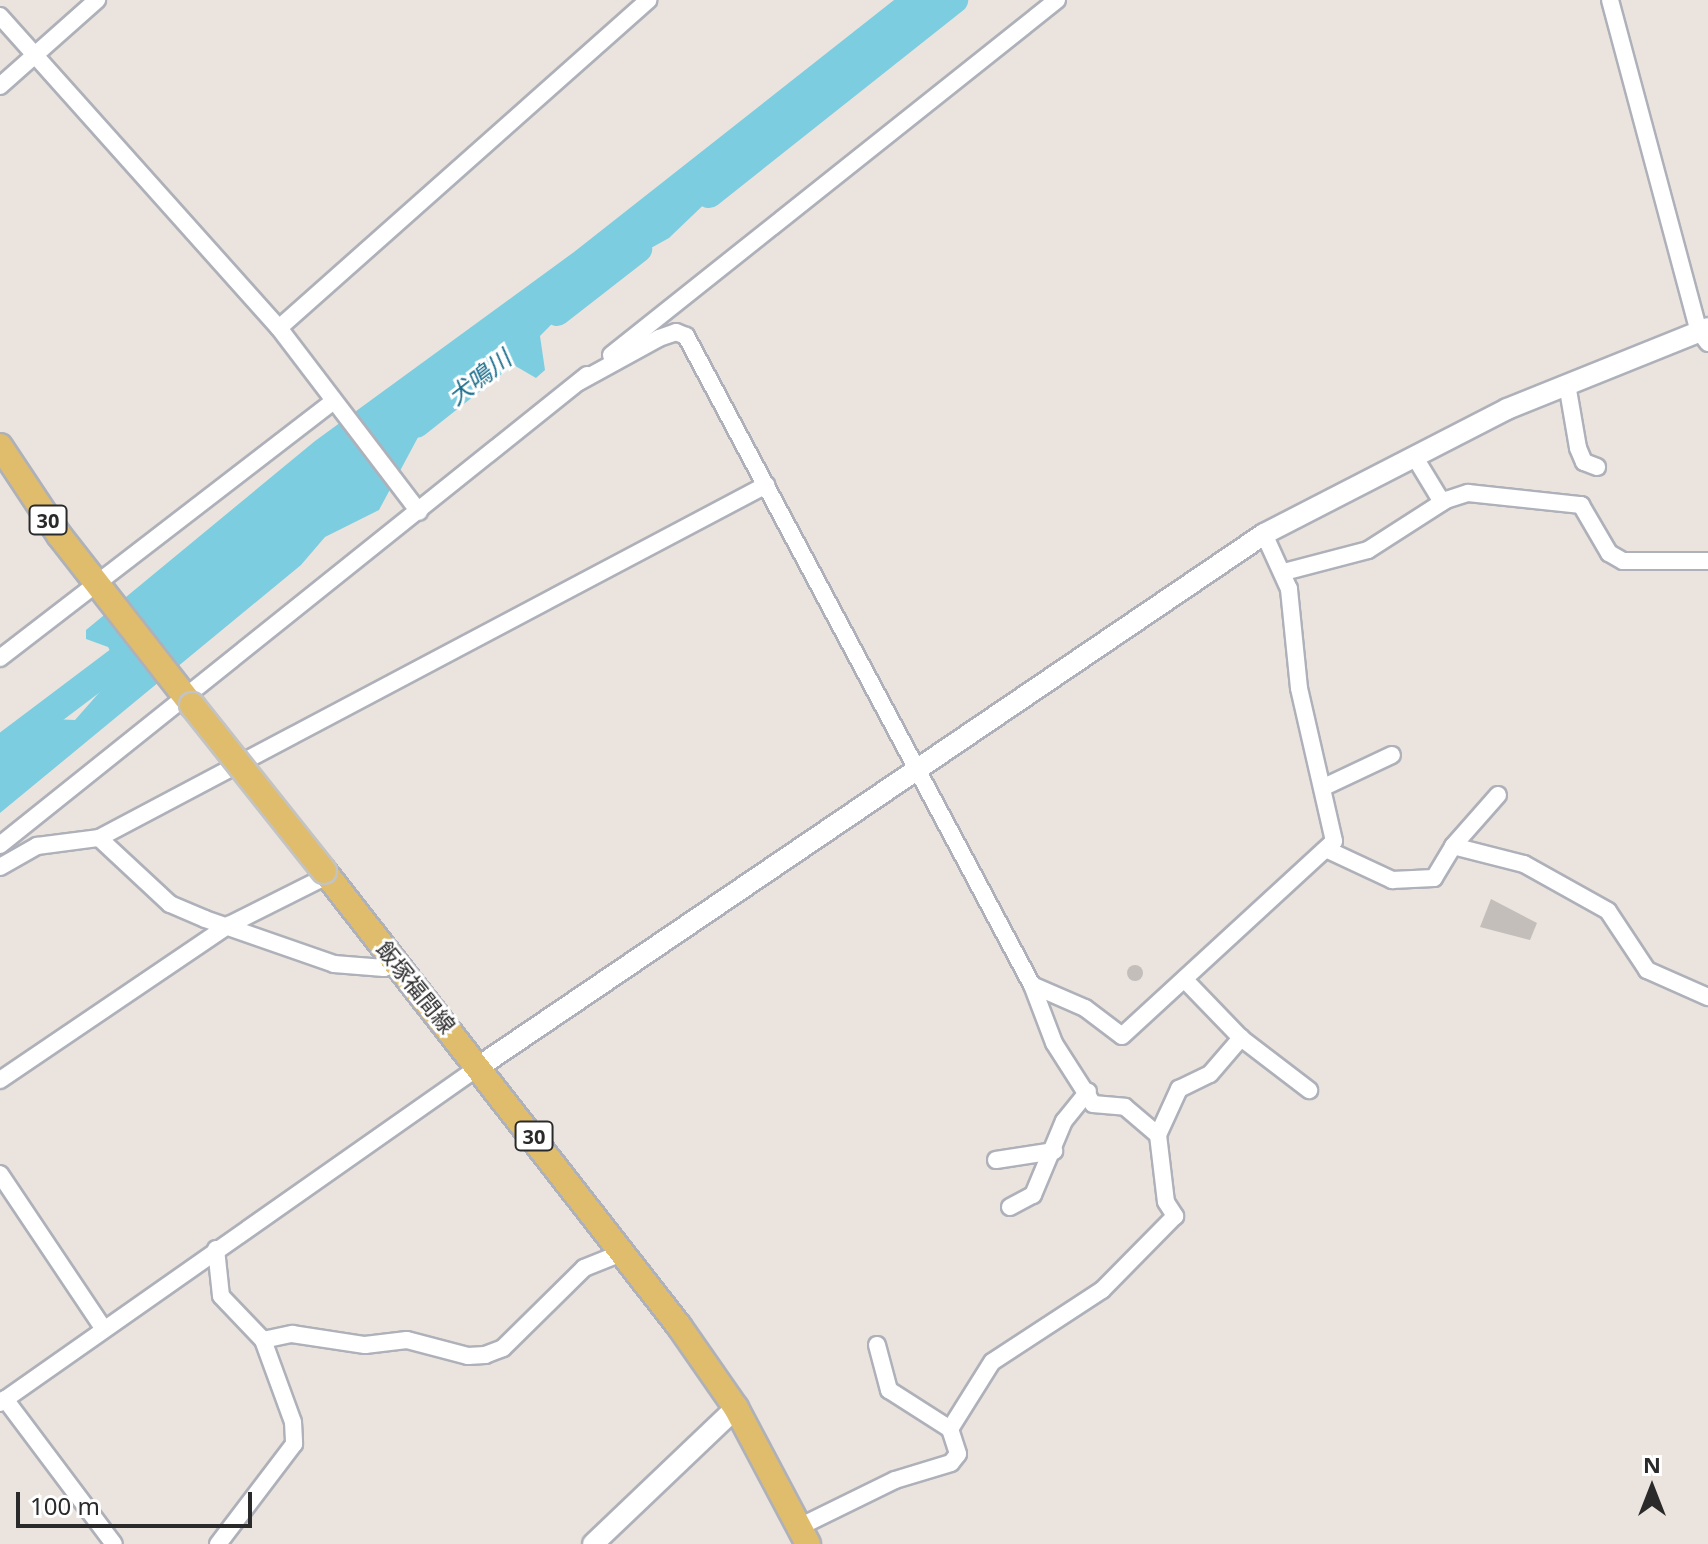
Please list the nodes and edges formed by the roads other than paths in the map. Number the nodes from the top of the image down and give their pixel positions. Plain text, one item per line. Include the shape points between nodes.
1 (97, 0) edge
2 (648, 0) edge
3 (1057, 0) edge
4 (1610, 0) edge
5 (0, 16) edge
6 (34, 56) junction
7 (0, 86) edge
8 (279, 328) junction
9 (1705, 334) edge
10 (579, 382) junction
11 (1567, 384) junction
12 (334, 401) junction
13 (0, 446) edge
14 (1414, 456) junction
15 (1597, 467) dead end
16 (766, 485) junction
17 (1442, 502) junction
18 (419, 512) junction
19 (1264, 534) junction
20 (1708, 561) edge
21 (1284, 572) junction
22 (99, 586) junction
23 (0, 658) edge
24 (187, 698) junction
25 (1392, 755) dead end
26 (916, 769) junction
27 (1324, 787) junction
28 (1498, 795) dead end
29 (99, 838) junction
30 (0, 845) edge
31 (1453, 846) junction
32 (1328, 850) junction
33 (0, 867) edge
34 (326, 874) junction
35 (229, 925) junction
36 (396, 962) junction
37 (1187, 982) junction
38 (1032, 985) junction
39 (1708, 997) edge
40 (1241, 1038) junction
41 (480, 1066) junction
42 (0, 1080) edge
43 (1309, 1090) dead end
44 (1088, 1091) junction
45 (1158, 1135) junction
46 (1054, 1151) junction
47 (996, 1160) dead end
48 (0, 1174) edge
49 (1010, 1207) dead end
50 (216, 1249) junction
51 (624, 1252) junction
52 (103, 1328) junction
53 (263, 1340) junction
54 (877, 1345) dead end
55 (3, 1401) edge
56 (736, 1408) junction
57 (950, 1429) junction
58 (804, 1535) edge
59 (114, 1544) edge
60 (218, 1544) edge
61 (593, 1544) edge

1 - 6 street
2 - 8 street
3 - 10 street
4 - 9 street
5 - 6 street
6 - 7 street
6 - 8 street
8 - 12 street
9 - 11 street
10 - 16 street via 659,338 676,332 686,336
10 - 18 street
11 - 14 street
11 - 15 street via 1578,448 1584,462
12 - 18 street
12 - 22 street
13 - 22 main road, 飯塚福間線 / 30
14 - 17 street
14 - 19 street
16 - 26 street
16 - 29 street
17 - 20 street via 1468,493 1558,499 1581,505 1609,553 1623,561
17 - 21 street via 1368,550
18 - 24 street
19 - 21 street
19 - 26 street
21 - 27 street via 1299,688
22 - 23 street
22 - 24 main road, 飯塚福間線 / 30
24 - 30 street
24 - 34 main road, 飯塚福間線 / 30, bridge
25 - 27 street
26 - 38 street
26 - 41 street
27 - 32 street via 1334,841
28 - 31 street
29 - 33 street via 37,846
29 - 35 street via 170,904
31 - 32 street via 1434,878 1406,879 1370,872
31 - 39 street via 1524,864 1608,911 1647,970
32 - 37 street
34 - 35 street
34 - 36 main road, 飯塚福間線 / 30
35 - 36 street via 334,964 384,968
35 - 42 street
36 - 41 main road, 飯塚福間線 / 30
37 - 38 street via 1122,1036 1085,1008
37 - 40 street
38 - 44 street via 1054,1043
40 - 43 street
40 - 45 street via 1210,1074 1179,1089
41 - 50 street
41 - 51 main road, 飯塚福間線 / 30
44 - 45 street via 1093,1104 1125,1107
44 - 46 street via 1064,1121
45 - 57 street via 1166,1202 1175,1216 1102,1290 992,1362
46 - 47 street
46 - 49 street via 1033,1195
48 - 52 street
50 - 52 street
50 - 53 street via 221,1296
51 - 53 street via 584,1268 503,1348 485,1355 468,1356 427,1341 365,1345 292,1334
51 - 56 main road, 飯塚福間線 / 30
52 - 55 street
53 - 60 street via 293,1422 294,1444
54 - 57 street via 889,1390
55 - 59 street
56 - 58 main road, 飯塚福間線 / 30
56 - 61 street
57 - 58 street via 958,1454 951,1463 895,1480

